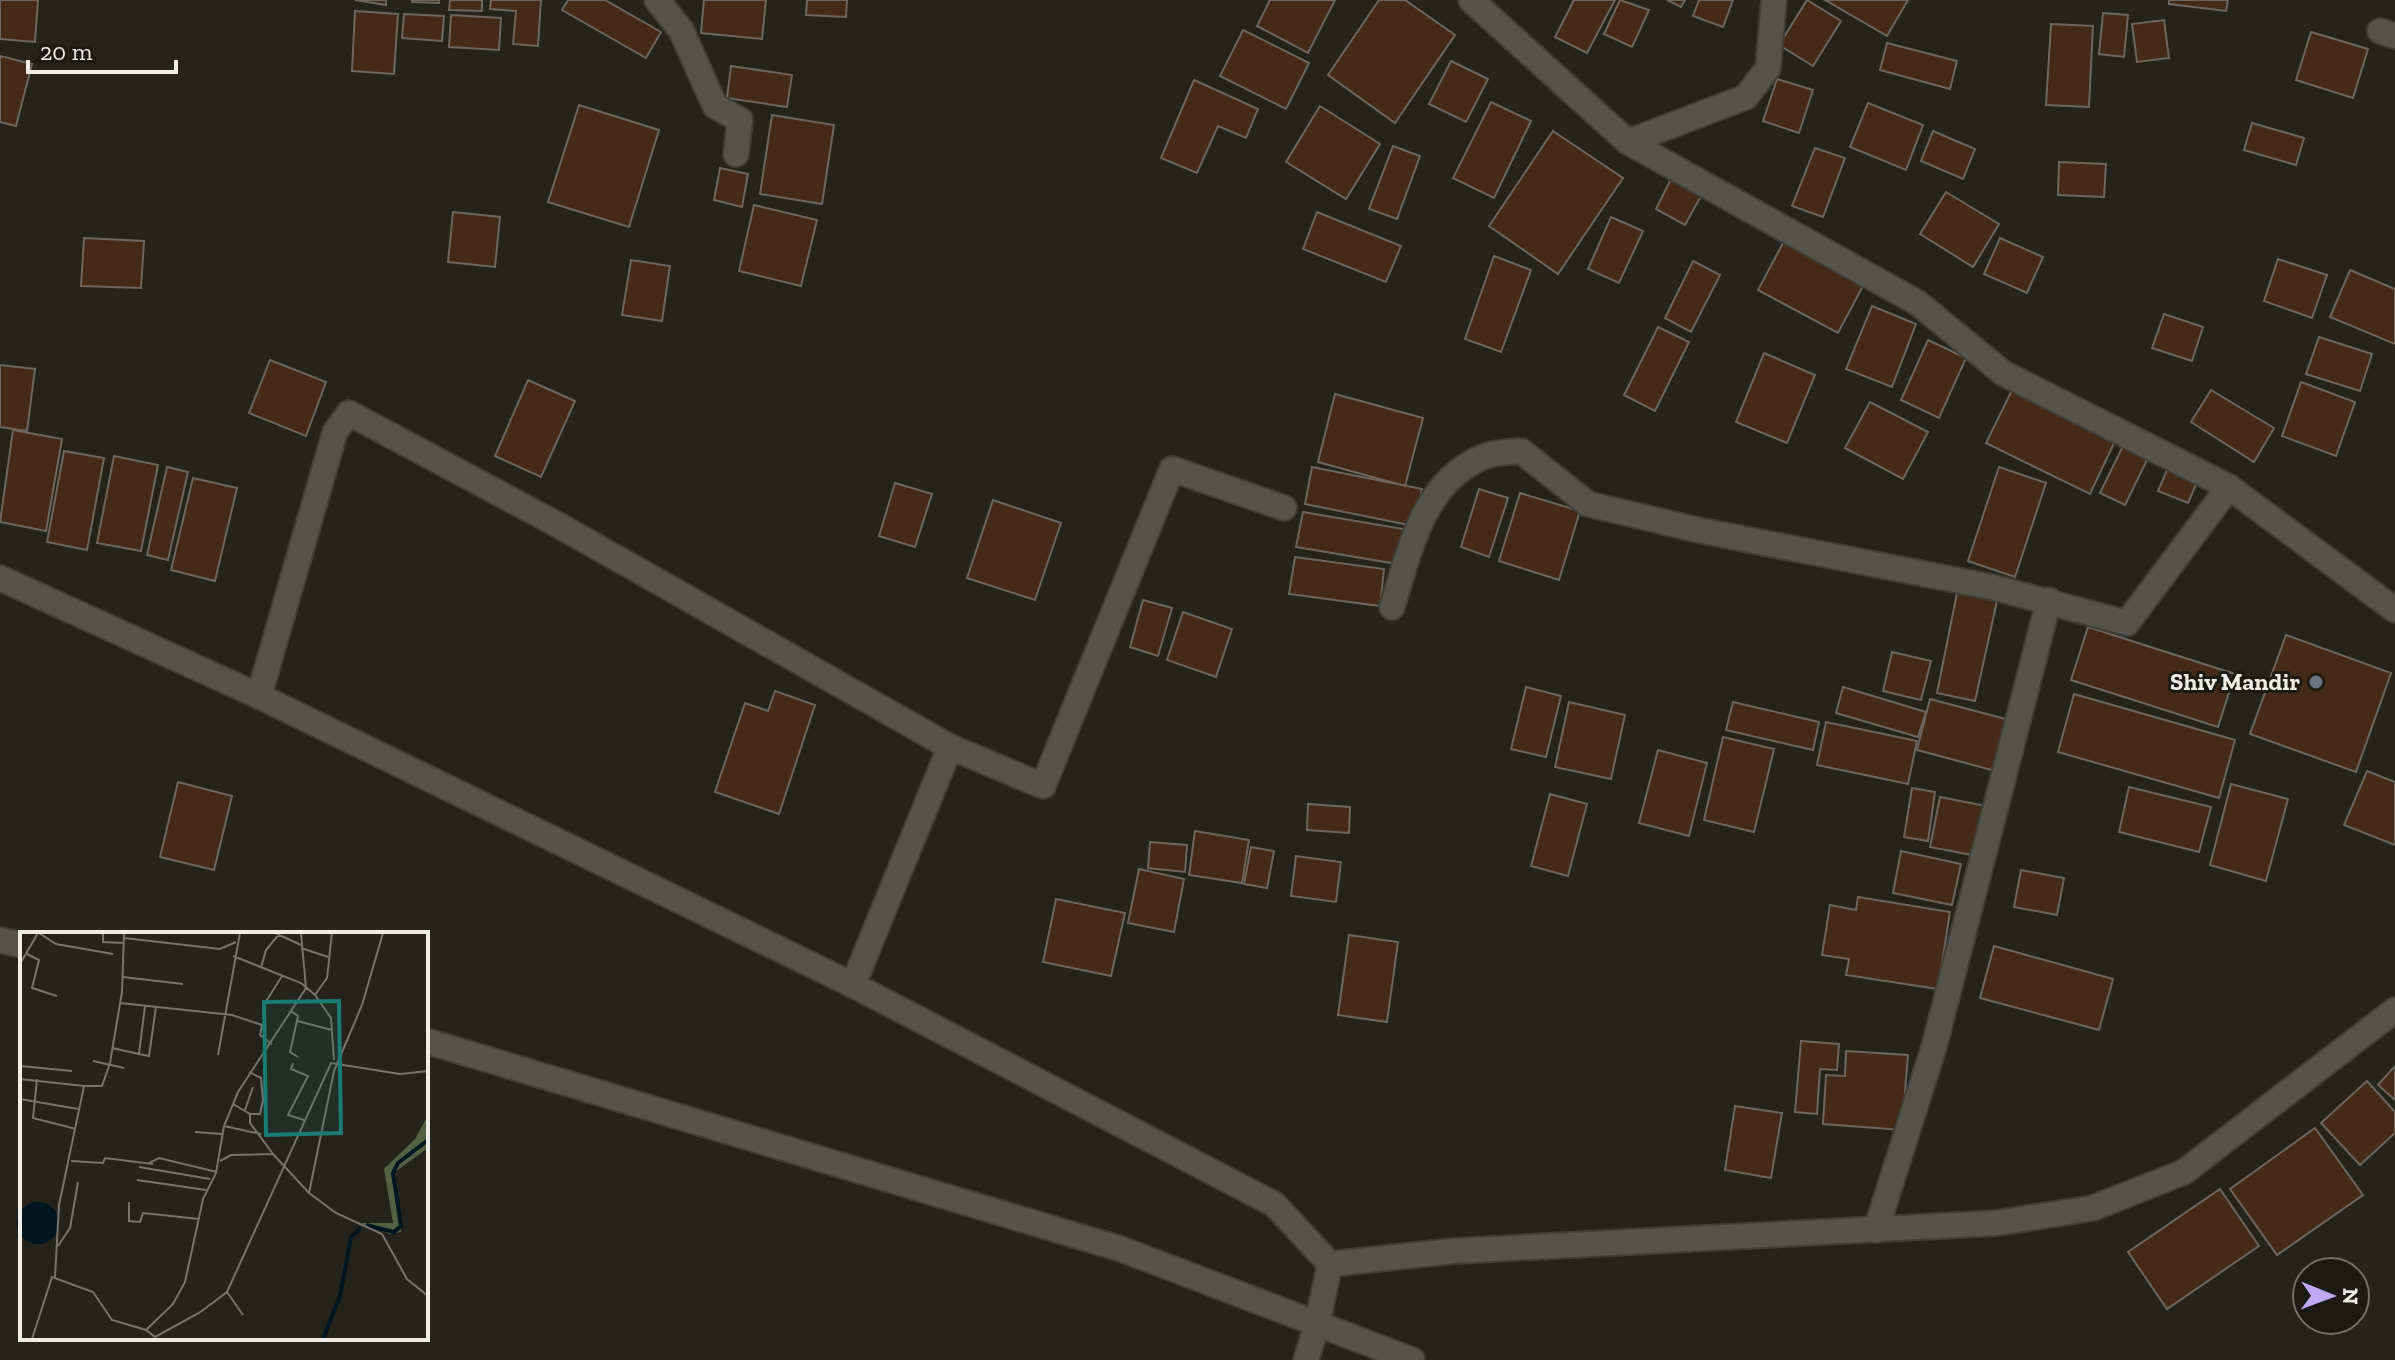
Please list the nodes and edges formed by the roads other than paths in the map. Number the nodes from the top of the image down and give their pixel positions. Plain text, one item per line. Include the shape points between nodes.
1 (657, 0) edge
2 (1471, 0) edge
3 (1774, 0) edge
4 (1628, 142) junction
5 (736, 154) dead end
6 (2229, 487) junction
7 (1284, 508) dead end
8 (0, 578) edge
9 (2049, 600) junction
10 (1392, 607) dead end
11 (2395, 610) edge
12 (259, 696) junction
13 (950, 747) junction
14 (0, 940) edge
15 (20, 945) edge
16 (853, 985) junction
17 (2395, 1010) edge
18 (428, 1042) edge
19 (1876, 1230) junction
20 (1330, 1264) junction
21 (1317, 1324) junction
22 (1306, 1360) edge
23 (1412, 1360) edge

1 - 5 street via 681,30 715,106 740,120
2 - 4 street
3 - 4 street via 1768,68 1746,97
4 - 6 street via 1918,303 2003,373
6 - 9 street via 2127,623
6 - 11 street
7 - 13 street via 1172,469 1043,786
8 - 12 street
9 - 10 street via 1588,504 1521,451 1485,455 1451,475 1420,520
9 - 19 street via 1934,1047
12 - 13 street via 335,432 349,413
12 - 16 street
13 - 16 street
14 - 15 street
16 - 20 street via 1274,1204
17 - 19 street via 2184,1172 2093,1208 1997,1223
18 - 21 street via 1121,1249
19 - 20 street via 1454,1251
20 - 21 street
21 - 22 street
21 - 23 street

